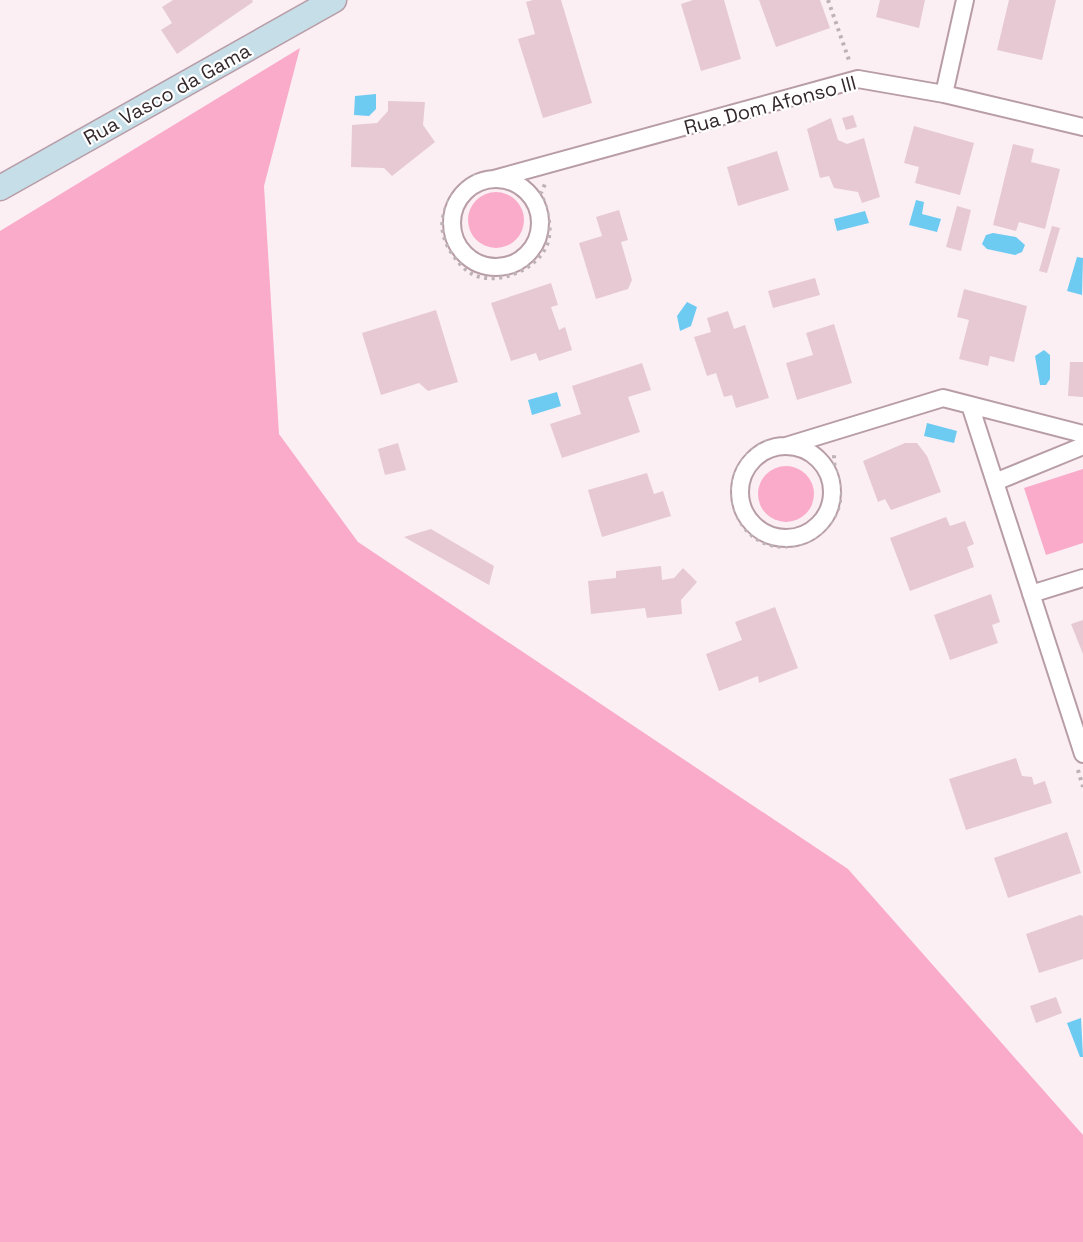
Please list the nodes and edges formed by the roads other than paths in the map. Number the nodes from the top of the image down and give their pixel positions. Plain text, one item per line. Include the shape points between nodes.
1 (965, 0) edge
2 (321, 3) edge
3 (944, 94) junction
4 (1083, 127) edge
5 (564, 160) junction
6 (494, 179) junction
7 (0, 189) edge
8 (532, 197) junction
9 (970, 405) junction
10 (845, 430) junction
11 (1083, 434) edge
12 (781, 442) junction
13 (1083, 446) edge
14 (824, 466) junction
15 (995, 482) junction
16 (1083, 578) edge
17 (1031, 594) junction
18 (1080, 760) edge

1 - 3 street
2 - 7 street, Rua Vasco da Gama
3 - 4 street, Rua Dom Afonso III
3 - 5 street, Rua Dom Afonso III via 858,79
5 - 6 street, Rua Dom Afonso III
5 - 8 street via 533,179
6 - 8 street via 522,187
6 - 8 street via 469,189 453,214 456,240 475,262 502,267 517,263 529,253 540,224
9 - 10 street via 944,398
9 - 11 street
9 - 15 street
10 - 12 street
10 - 14 street via 825,447
12 - 14 street via 810,453
12 - 14 street via 754,458 740,490 746,515 770,535 786,538 813,530 827,512 832,497
13 - 15 street
15 - 17 street
16 - 17 street
17 - 18 street

